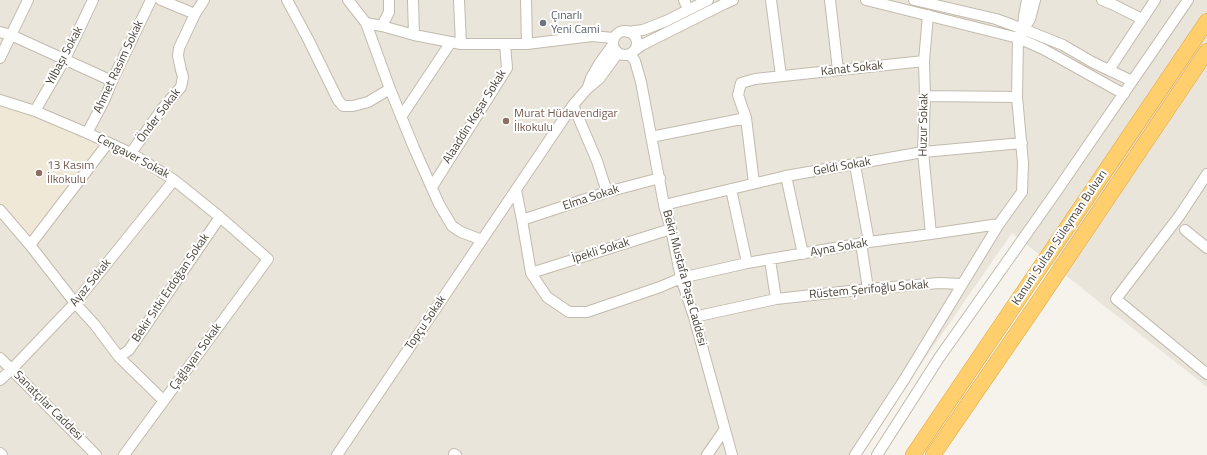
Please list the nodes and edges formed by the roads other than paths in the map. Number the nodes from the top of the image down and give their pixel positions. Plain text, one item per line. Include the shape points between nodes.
1 (28, 0) edge
2 (93, 0) edge
3 (151, 0) edge
4 (161, 0) edge
5 (204, 0) edge
6 (287, 0) edge
7 (348, 0) edge
8 (389, 0) edge
9 (413, 0) edge
10 (459, 0) edge
11 (526, 0) edge
12 (684, 0) edge
13 (708, 0) edge
14 (734, 0) edge
15 (771, 0) edge
16 (830, 0) edge
17 (866, 0) edge
18 (914, 0) edge
19 (1027, 0) edge
20 (1035, 0) edge
21 (1102, 0) edge
22 (1155, 0) edge
23 (1188, 0) edge
24 (945, 4) edge
25 (688, 10) junction
26 (195, 14) junction
27 (928, 15) junction
28 (1142, 19) junction
29 (1207, 21) edge
30 (366, 23) junction
31 (382, 26) junction
32 (0, 32) edge
33 (628, 32) junction
34 (1021, 33) junction
35 (11, 35) junction
36 (414, 35) junction
37 (456, 43) junction
38 (505, 44) junction
39 (527, 44) junction
40 (615, 46) junction
41 (1207, 51) edge
42 (632, 52) junction
43 (0, 58) edge
44 (65, 59) junction
45 (924, 61) junction
46 (838, 70) junction
47 (1109, 70) junction
48 (780, 76) junction
49 (112, 81) junction
50 (1132, 81) junction
51 (390, 89) junction
52 (1124, 94) junction
53 (925, 96) junction
54 (1017, 97) junction
55 (0, 100) edge
56 (573, 105) junction
57 (35, 111) junction
58 (401, 117) junction
59 (746, 118) junction
60 (87, 133) junction
61 (651, 137) junction
62 (108, 143) junction
63 (1022, 143) junction
64 (923, 152) junction
65 (131, 153) junction
66 (855, 165) junction
67 (1207, 174) edge
68 (786, 176) junction
69 (660, 178) junction
70 (174, 180) junction
71 (754, 183) junction
72 (432, 187) junction
73 (731, 189) junction
74 (516, 190) junction
75 (607, 192) junction
76 (664, 205) junction
77 (0, 210) edge
78 (220, 217) junction
79 (522, 220) junction
80 (998, 224) junction
81 (671, 229) junction
82 (1185, 230) dead end
83 (931, 234) junction
84 (482, 240) junction
85 (865, 242) junction
86 (30, 245) junction
87 (1207, 248) edge
88 (803, 254) junction
89 (268, 259) joint
90 (770, 260) junction
91 (747, 264) junction
92 (531, 273) junction
93 (681, 278) junction
94 (962, 284) junction
95 (868, 289) junction
96 (776, 299) junction
97 (75, 303) junction
98 (694, 317) junction
99 (119, 357) junction
100 (0, 358) edge
101 (11, 370) junction
102 (1207, 374) edge
103 (0, 380) edge
104 (163, 400) junction
105 (725, 429) junction
106 (0, 453) edge
107 (2, 455) edge
108 (96, 455) edge
109 (124, 455) edge
110 (337, 455) edge
111 (707, 455) edge
112 (732, 455) edge
113 (855, 455) edge
114 (877, 455) edge
115 (913, 455) edge
116 (933, 455) edge

1 - 35 street
2 - 44 street, Yılbaşı Sokak
3 - 49 street, Ahmet Rasim Sokak
4 - 26 street
5 - 26 street
6 - 51 street via 343,106 368,102
7 - 30 street
8 - 31 street via 389,12
9 - 36 street
10 - 37 street
11 - 39 street
12 - 25 street
13 - 25 street
14 - 42 street via 642,44
15 - 48 street
16 - 46 street
17 - 27 street
18 - 24 street
19 - 34 street
20 - 34 street via 1030,19
21 - 28 street
22 - 28 street
23 - 50 street
24 - 34 street via 996,19
25 - 33 street via 643,30
26 - 65 street, Önder Sokak via 179,48 178,56 183,77 181,87
27 - 34 street
27 - 45 street, Huzur Sokak
28 - 47 street
29 - 115 highway, Kanuni Sultan Süleyman Bulvarı
30 - 31 street
30 - 51 street
31 - 36 street
32 - 35 street
33 - 40 street via 619,32
33 - 42 street via 634,35 637,43
34 - 47 street via 1063,45
34 - 52 street via 1043,49
34 - 54 street
35 - 43 street
35 - 44 street
36 - 37 street
37 - 38 street
37 - 58 street
38 - 39 street
38 - 72 street, Alaaddin Koşar Sokak via 507,68
39 - 40 street via 592,36
40 - 42 street via 624,56
40 - 56 street, Topçu Sokak via 599,79
41 - 116 highway, Kanuni Sultan Süleyman Bulvarı
42 - 61 street, Bekri Mustafa Paşa Caddesi via 641,82
44 - 49 street
44 - 57 street, Yılbaşı Sokak
45 - 46 street, Kanat Sokak
45 - 53 street, Huzur Sokak
46 - 48 street, Kanat Sokak
47 - 50 street
48 - 59 street, Kanat Sokak via 741,83 738,95
49 - 60 street, Ahmet Rasim Sokak
50 - 52 street
51 - 58 street
52 - 114 street via 939,358
53 - 54 street
53 - 64 street, Huzur Sokak
54 - 63 street
55 - 57 street, Cengaver Sokak
56 - 74 street, Topçu Sokak
56 - 75 street via 597,160
57 - 60 street, Cengaver Sokak
58 - 72 street
59 - 61 street
59 - 71 street
60 - 62 street, Cengaver Sokak
61 - 69 street, Bekri Mustafa Paşa Caddesi
62 - 65 street, Cengaver Sokak
62 - 86 street
63 - 64 street, Geldi Sokak
63 - 80 street via 1022,192
64 - 66 street, Geldi Sokak
64 - 83 street, Huzur Sokak
65 - 70 street, Cengaver Sokak
66 - 68 street, Geldi Sokak
66 - 85 street
67 - 102 street via 1180,215 1116,299
68 - 71 street, Geldi Sokak
68 - 88 street
69 - 75 street, Elma Sokak
69 - 76 street, Bekri Mustafa Paşa Caddesi
70 - 78 street, Cengaver Sokak
70 - 97 street, Ayaz Sokak
71 - 73 street, Geldi Sokak
72 - 84 street via 452,226
73 - 76 street, Geldi Sokak
73 - 91 street
74 - 79 street
74 - 84 street, Topçu Sokak
75 - 79 street, Elma Sokak
76 - 81 street, Bekri Mustafa Paşa Caddesi
77 - 86 street
78 - 89 street, Cengaver Sokak
78 - 99 street, Bekir Sıtkı Erdoğan Sokak via 129,350
79 - 92 street
80 - 83 street, Ayna Sokak
80 - 94 street
81 - 92 street, İpekli Sokak
81 - 93 street, Bekri Mustafa Paşa Caddesi
82 - 87 street
83 - 85 street, Ayna Sokak
84 - 110 street, Topçu Sokak
85 - 88 street, Ayna Sokak
85 - 95 street
86 - 97 street
88 - 90 street, Ayna Sokak
89 - 104 street, Çağlayan Sokak
90 - 91 street, Ayna Sokak
90 - 96 street
91 - 93 street, Ayna Sokak
92 - 93 street, Ayna Sokak via 547,297 569,312 587,312
93 - 98 street, Bekri Mustafa Paşa Caddesi
94 - 95 street, Rüstem Şerifoğlu Sokak via 939,283
94 - 113 street
95 - 96 street, Rüstem Şerifoğlu Sokak
96 - 98 street, Rüstem Şerifoğlu Sokak
97 - 99 street
97 - 101 street, Ayaz Sokak
98 - 105 street, Bekri Mustafa Paşa Caddesi
99 - 104 street
100 - 101 street, Sanatçılar Caddesi
101 - 103 street, Ayaz Sokak
101 - 108 street, Sanatçılar Caddesi
104 - 109 street, Çağlayan Sokak
105 - 111 street
105 - 112 street, Bekri Mustafa Paşa Caddesi
106 - 107 street

